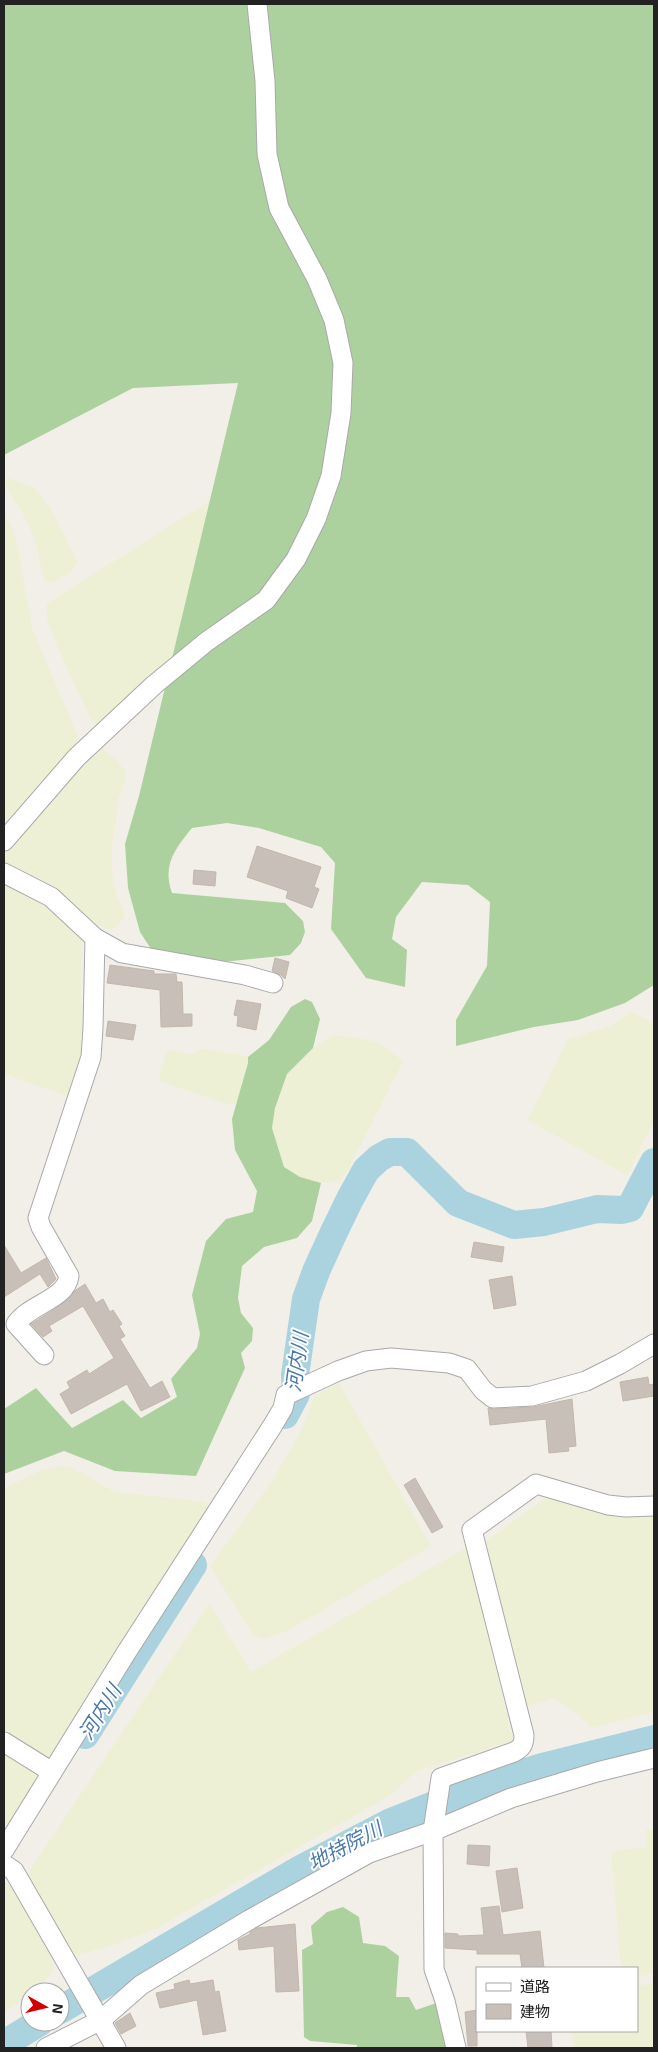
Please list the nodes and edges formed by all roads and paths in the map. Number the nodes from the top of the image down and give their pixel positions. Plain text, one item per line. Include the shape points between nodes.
1 (257, 4) edge
2 (4, 841) edge
3 (4, 873) edge
4 (95, 938) junction
5 (273, 983) dead end
6 (654, 1344) edge
7 (44, 1356) dead end
8 (654, 1506) edge
9 (4, 1742) edge
10 (654, 1758) edge
11 (52, 1772) junction
12 (433, 1831) junction
13 (4, 1850) edge
14 (9, 1867) edge
15 (98, 2015) junction
16 (46, 2048) edge
17 (116, 2048) edge
18 (456, 2048) edge

1 - 2 street via 265,81 266,154 279,208 317,279 334,320 343,363 341,413 331,476 316,519 296,559 266,600 206,642 154,685 76,758
3 - 4 street via 51,897
4 - 5 street via 122,953
4 - 7 street via 90,1057 38,1218 69,1276 68,1285 22,1316 16,1324
6 - 11 street via 586,1381 532,1396 493,1398 467,1369 448,1362 391,1358 366,1361 286,1395 273,1425
8 - 12 street via 608,1504 536,1484 472,1530 524,1743 514,1752 441,1778
9 - 11 street
10 - 12 street via 511,1798
11 - 13 street
12 - 15 street via 369,1853 249,1920
12 - 18 street via 434,1969
14 - 15 street
15 - 16 street
15 - 17 street

